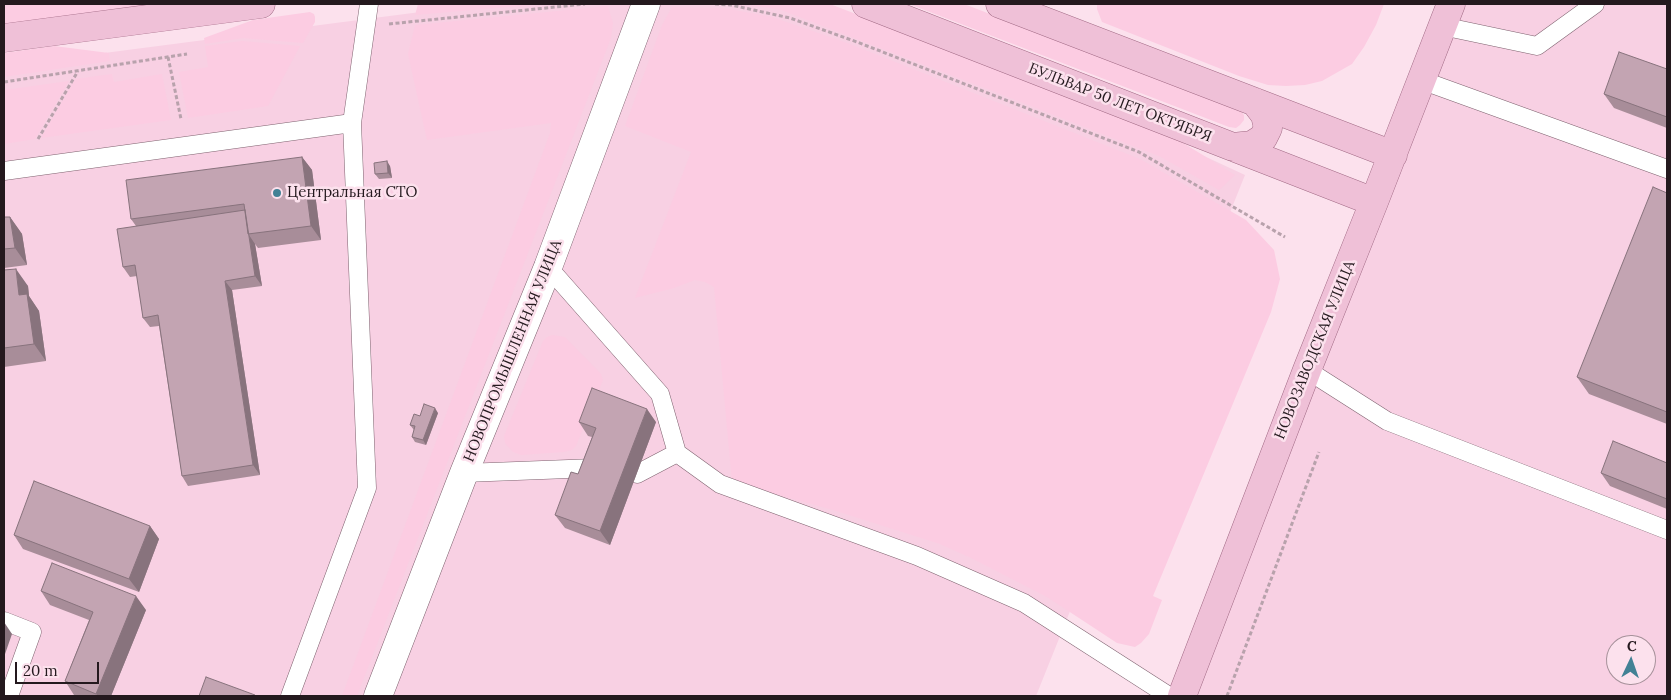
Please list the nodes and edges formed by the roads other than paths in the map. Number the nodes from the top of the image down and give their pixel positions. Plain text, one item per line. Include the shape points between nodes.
1 (261, 4) edge
2 (369, 4) edge
3 (646, 4) edge
4 (866, 4) edge
5 (1000, 4) edge
6 (1595, 4) edge
7 (1446, 15) edge
8 (4, 38) edge
9 (1421, 80) junction
10 (1255, 102) junction
11 (352, 123) junction
12 (1233, 147) junction
13 (1393, 154) junction
14 (1667, 169) edge
15 (4, 171) edge
16 (1374, 202) junction
17 (548, 267) junction
18 (1307, 370) junction
19 (677, 453) junction
20 (595, 468) edge
21 (464, 473) junction
22 (637, 474) dead end
23 (1667, 530) edge
24 (4, 621) edge
25 (9, 696) edge
26 (290, 696) edge
27 (378, 696) edge
28 (1168, 696) edge
29 (1182, 696) edge

1 - 8 main road
2 - 11 lane
3 - 17 street, НОВОПРОМЫШЛЕННАЯ УЛИЦА
4 - 12 main road, БУЛЬВАР 50 ЛЕТ ОКТЯБРЯ
5 - 10 main road
6 - 7 lane via 1537,46
7 - 9 main road, НОВОЗАВОДСКАЯ УЛИЦА
9 - 13 main road, НОВОЗАВОДСКАЯ УЛИЦА
9 - 14 lane
10 - 12 main road via 1265,115 1268,128 1263,138 1252,145
10 - 13 main road
11 - 15 lane
11 - 26 lane via 367,488
12 - 16 main road, БУЛЬВАР 50 ЛЕТ ОКТЯБРЯ
13 - 16 main road, НОВОЗАВОДСКАЯ УЛИЦА
16 - 18 main road, НОВОЗАВОДСКАЯ УЛИЦА
17 - 19 lane via 660,394
17 - 21 street, НОВОПРОМЫШЛЕННАЯ УЛИЦА
18 - 23 lane via 1387,421
18 - 29 main road, НОВОЗАВОДСКАЯ УЛИЦА
19 - 22 lane
19 - 28 lane via 720,484 917,556 1024,603
20 - 21 lane
21 - 27 street, НОВОПРОМЫШЛЕННАЯ УЛИЦА
24 - 25 lane via 32,632

